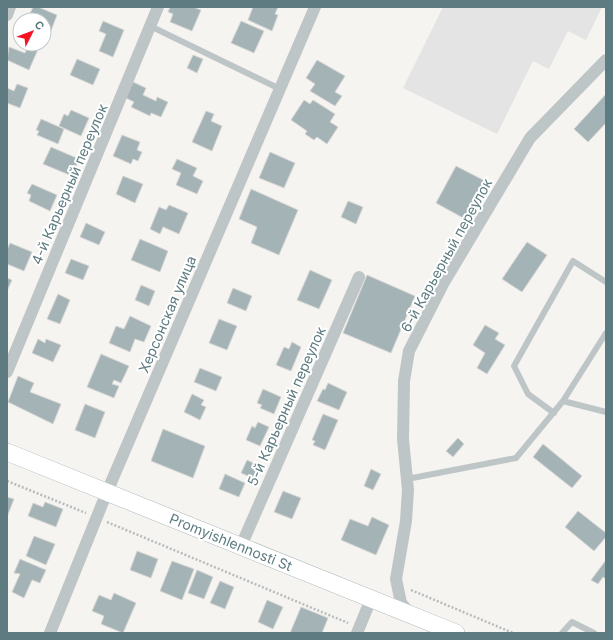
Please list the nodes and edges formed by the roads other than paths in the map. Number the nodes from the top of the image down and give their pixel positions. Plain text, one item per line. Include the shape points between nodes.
1 (10, 7) edge
2 (158, 7) edge
3 (315, 7) edge
4 (7, 15) edge
5 (150, 26) junction
6 (606, 60) edge
7 (280, 89) junction
8 (359, 277) dead end
9 (606, 282) edge
10 (606, 333) edge
11 (7, 372) edge
12 (563, 401) junction
13 (606, 412) edge
14 (554, 413) junction
15 (7, 452) edge
16 (407, 479) junction
17 (107, 492) junction
18 (241, 546) junction
19 (371, 599) junction
20 (411, 615) junction
21 (358, 631) edge
22 (50, 633) edge
23 (456, 633) edge
24 (562, 633) edge
25 (594, 633) edge

1 - 4 street
2 - 5 street, 4-й Карьерный переулок
3 - 7 street, Херсонская улица
5 - 7 lane
5 - 11 street, 4-й Карьерный переулок
6 - 16 street, 6-й Карьерный переулок via 530,138 422,323 409,351 404,381 403,439
7 - 17 street, Херсонская улица
8 - 18 street, 5-й Карьерный переулок
9 - 14 lane via 573,260 514,366 528,394
10 - 12 lane
12 - 13 lane
12 - 14 lane
14 - 16 lane via 516,458
15 - 17 main road, Promyishlennosti St
16 - 20 street, 6-й Карьерный переулок via 406,520 396,579 401,603
17 - 18 main road, Promyishlennosti St
17 - 22 street, Херсонская улица
18 - 19 main road, Promyishlennosti St
19 - 20 main road, Promyishlennosti St
19 - 21 street
20 - 23 main road, Promyishlennosti St
24 - 25 lane via 572,622

